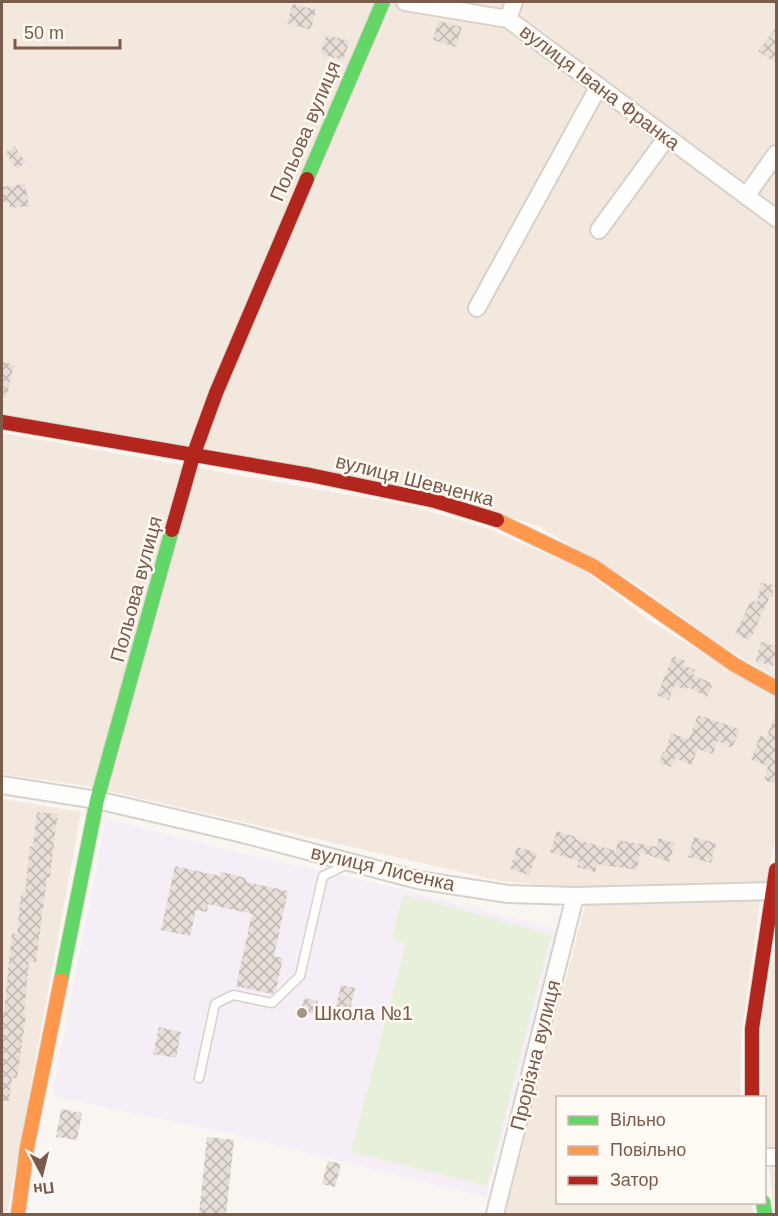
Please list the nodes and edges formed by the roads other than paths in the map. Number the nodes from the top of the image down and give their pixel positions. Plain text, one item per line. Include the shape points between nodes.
1 (383, 2) edge
2 (405, 2) edge
3 (514, 2) edge
4 (508, 19) junction
5 (599, 86) junction
6 (667, 137) junction
7 (777, 154) edge
8 (746, 196) junction
9 (777, 218) edge
10 (599, 230) dead end
11 (477, 308) dead end
12 (2, 423) edge
13 (193, 456) junction
14 (777, 688) edge
15 (2, 785) edge
16 (97, 800) junction
17 (351, 862) junction
18 (777, 870) edge
19 (575, 896) junction
20 (773, 901) edge
21 (199, 1078) dead end
22 (752, 1096) edge
23 (18, 1215) edge
24 (495, 1215) edge

1 - 13 street, Польова вулиця via 220,383
2 - 4 street, вулиця Івана Франка
3 - 4 street
4 - 5 street, вулиця Івана Франка
5 - 6 street, вулиця Івана Франка
5 - 11 street
6 - 8 street, вулиця Івана Франка
6 - 10 street
7 - 8 street
8 - 9 street, вулиця Івана Франка
12 - 13 street, вулиця Шевченка
13 - 14 street, вулиця Шевченка via 435,501 502,522 593,566 735,665
13 - 16 street, Польова вулиця
15 - 16 street, вулиця Лисенка
16 - 17 street, вулиця Лисенка
16 - 23 street, Польова вулиця via 27,1148
17 - 19 street, вулиця Лисенка via 418,879 508,894
17 - 21 lane via 323,876 300,976 272,1003 233,995 215,1004
18 - 20 street
19 - 20 street, вулиця Лисенка
19 - 24 street, Прорізна вулиця
20 - 22 street via 752,1029

